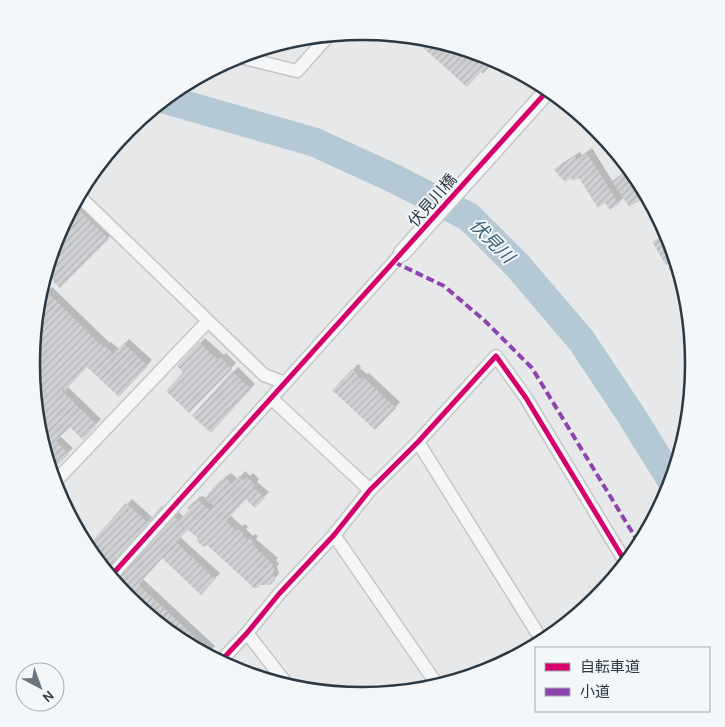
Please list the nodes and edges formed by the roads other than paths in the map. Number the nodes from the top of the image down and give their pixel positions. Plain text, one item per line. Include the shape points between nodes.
1 (322, 43) edge
2 (252, 60) edge
3 (543, 95) edge
4 (83, 200) edge
5 (402, 253) joint
6 (208, 321) junction
7 (285, 383) junction
8 (271, 398) junction
9 (418, 442) junction
10 (60, 476) edge
11 (370, 490) junction
12 (334, 534) junction
13 (622, 556) edge
14 (115, 571) edge
15 (247, 632) junction
16 (539, 635) edge
17 (225, 656) edge
18 (281, 676) edge
19 (433, 679) edge

1 - 2 street via 297,71
3 - 5 street, 伏見川橋
4 - 6 street
5 - 7 street
6 - 7 street via 264,375
6 - 10 street
7 - 8 street
8 - 11 street
8 - 14 street
9 - 11 street
9 - 13 street via 496,356 526,398
9 - 16 street
11 - 12 street
12 - 15 street
12 - 19 street
15 - 17 street
15 - 18 street

